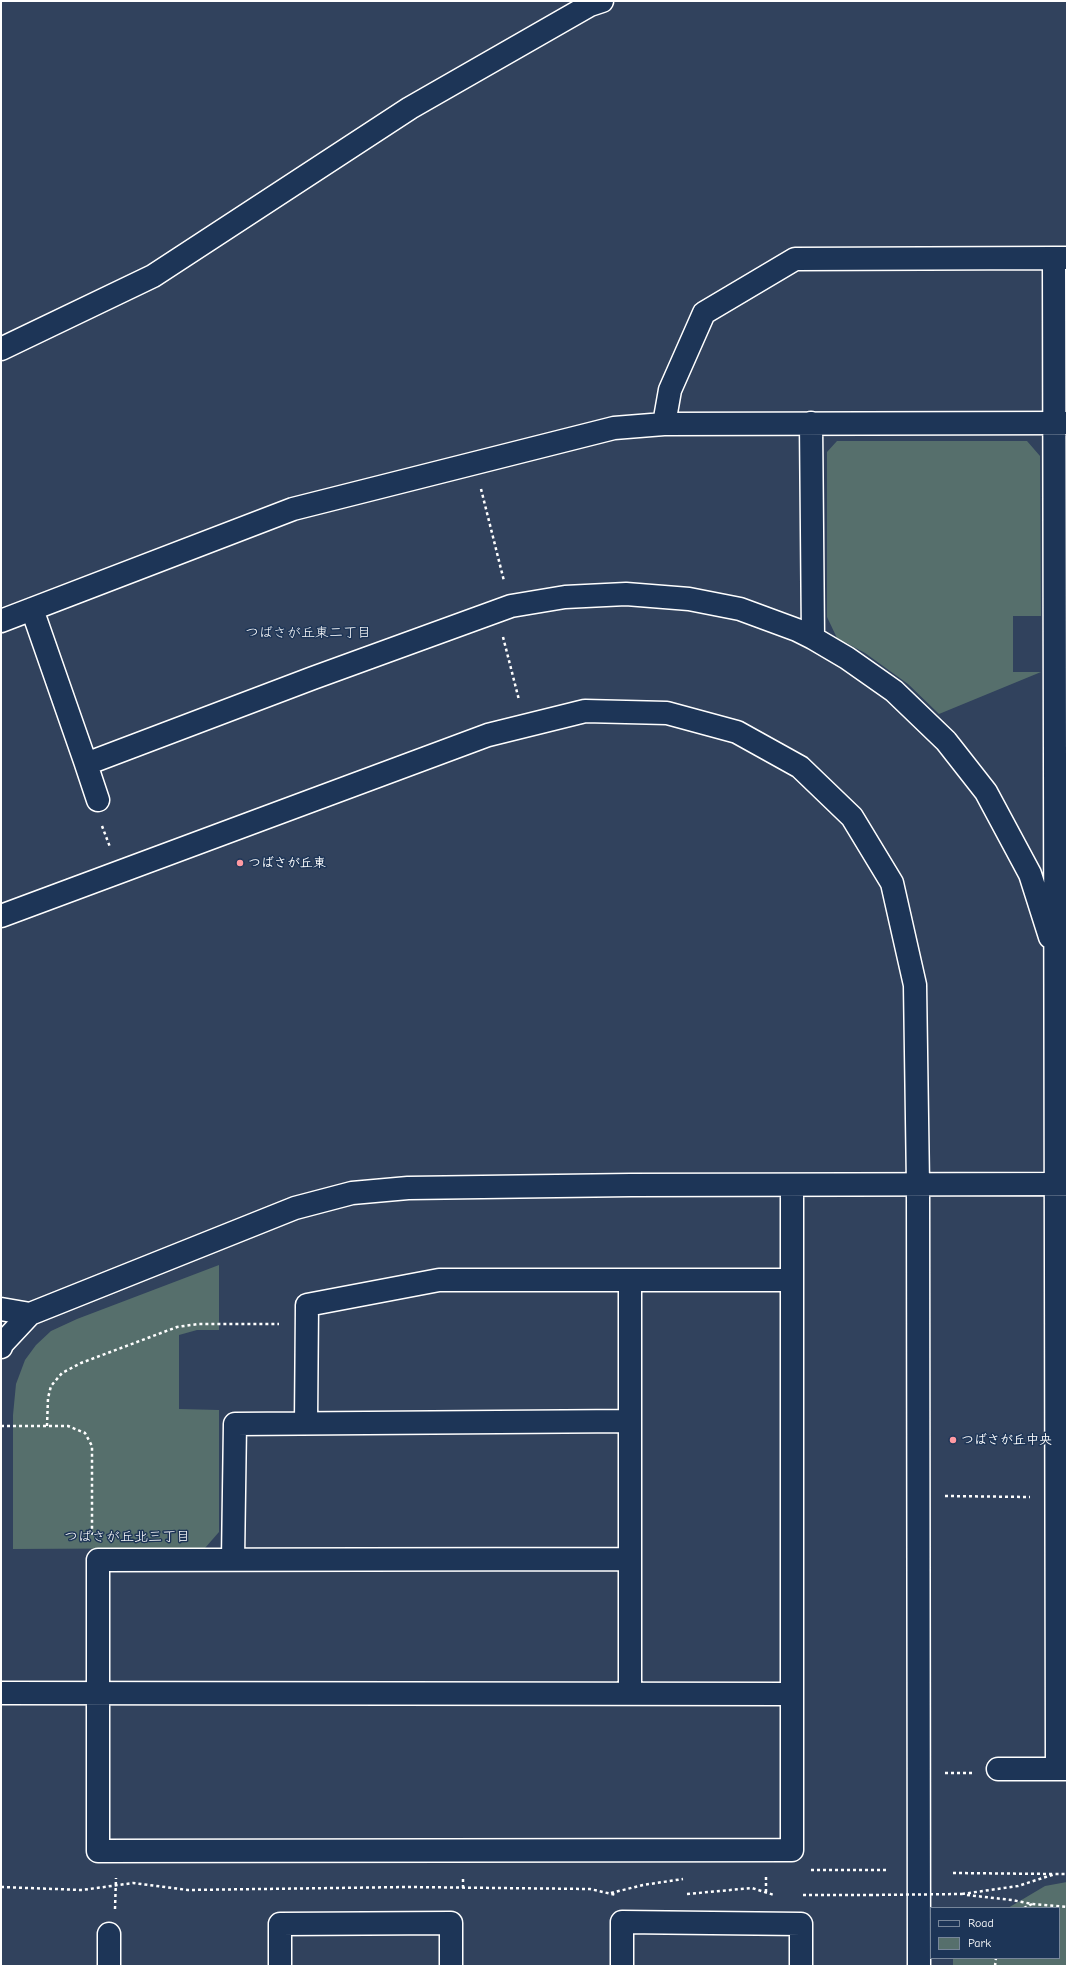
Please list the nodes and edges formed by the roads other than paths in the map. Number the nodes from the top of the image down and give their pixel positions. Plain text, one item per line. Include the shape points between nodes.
1 (602, 1) edge
2 (1060, 258) edge
3 (1, 349) edge
4 (811, 423) junction
5 (1061, 423) edge
6 (664, 424) junction
7 (32, 609) junction
8 (1, 621) edge
9 (813, 638) junction
10 (86, 764) junction
11 (98, 800) road end
12 (1, 916) edge
13 (1056, 957) junction
14 (1062, 1020) edge
15 (918, 1184) junction
16 (1062, 1184) edge
17 (792, 1185) junction
18 (630, 1280) junction
19 (792, 1280) junction
20 (1062, 1281) edge
21 (1, 1309) edge
22 (30, 1314) junction
23 (1, 1348) edge
24 (630, 1421) junction
25 (306, 1423) junction
26 (232, 1559) junction
27 (630, 1559) junction
28 (1, 1693) edge
29 (98, 1694) junction
30 (630, 1694) junction
31 (792, 1694) junction
32 (998, 1769) road end
33 (1062, 1769) edge
34 (109, 1934) road end
35 (109, 1966) edge
36 (280, 1966) edge
37 (451, 1966) edge
38 (622, 1966) edge
39 (801, 1966) edge
40 (919, 1966) edge

1 - 3 street via 590,5 410,108 154,276
2 - 5 street
2 - 6 street via 796,260 704,313 670,390
4 - 5 street
4 - 6 street
4 - 9 street
5 - 13 street
6 - 7 street via 614,428 293,509
7 - 8 street
7 - 10 street
9 - 10 street via 740,609 688,599 626,594 565,597 503,609
9 - 13 street via 894,691 946,741 986,792 1030,874
10 - 11 street
12 - 15 street via 488,735 526,725 585,711 667,713 737,732 800,767 852,817 892,883 915,985
13 - 14 street
14 - 16 street
15 - 16 street
15 - 17 street
15 - 40 street
16 - 20 street
17 - 19 street
17 - 22 street via 408,1188 352,1193 295,1208
18 - 19 street
18 - 24 street
18 - 25 street via 439,1280 307,1305
19 - 31 street
20 - 33 street via 1057,1497
21 - 22 street
22 - 23 street
24 - 25 street
24 - 27 street
25 - 26 street via 234,1424
26 - 27 street
26 - 29 street via 98,1560
27 - 30 street
28 - 29 street
29 - 30 street
29 - 31 street via 98,1851 113,1851 792,1850
30 - 31 street
32 - 33 street
34 - 35 street
36 - 37 street via 280,1924 451,1923
38 - 39 street via 622,1922 801,1924

